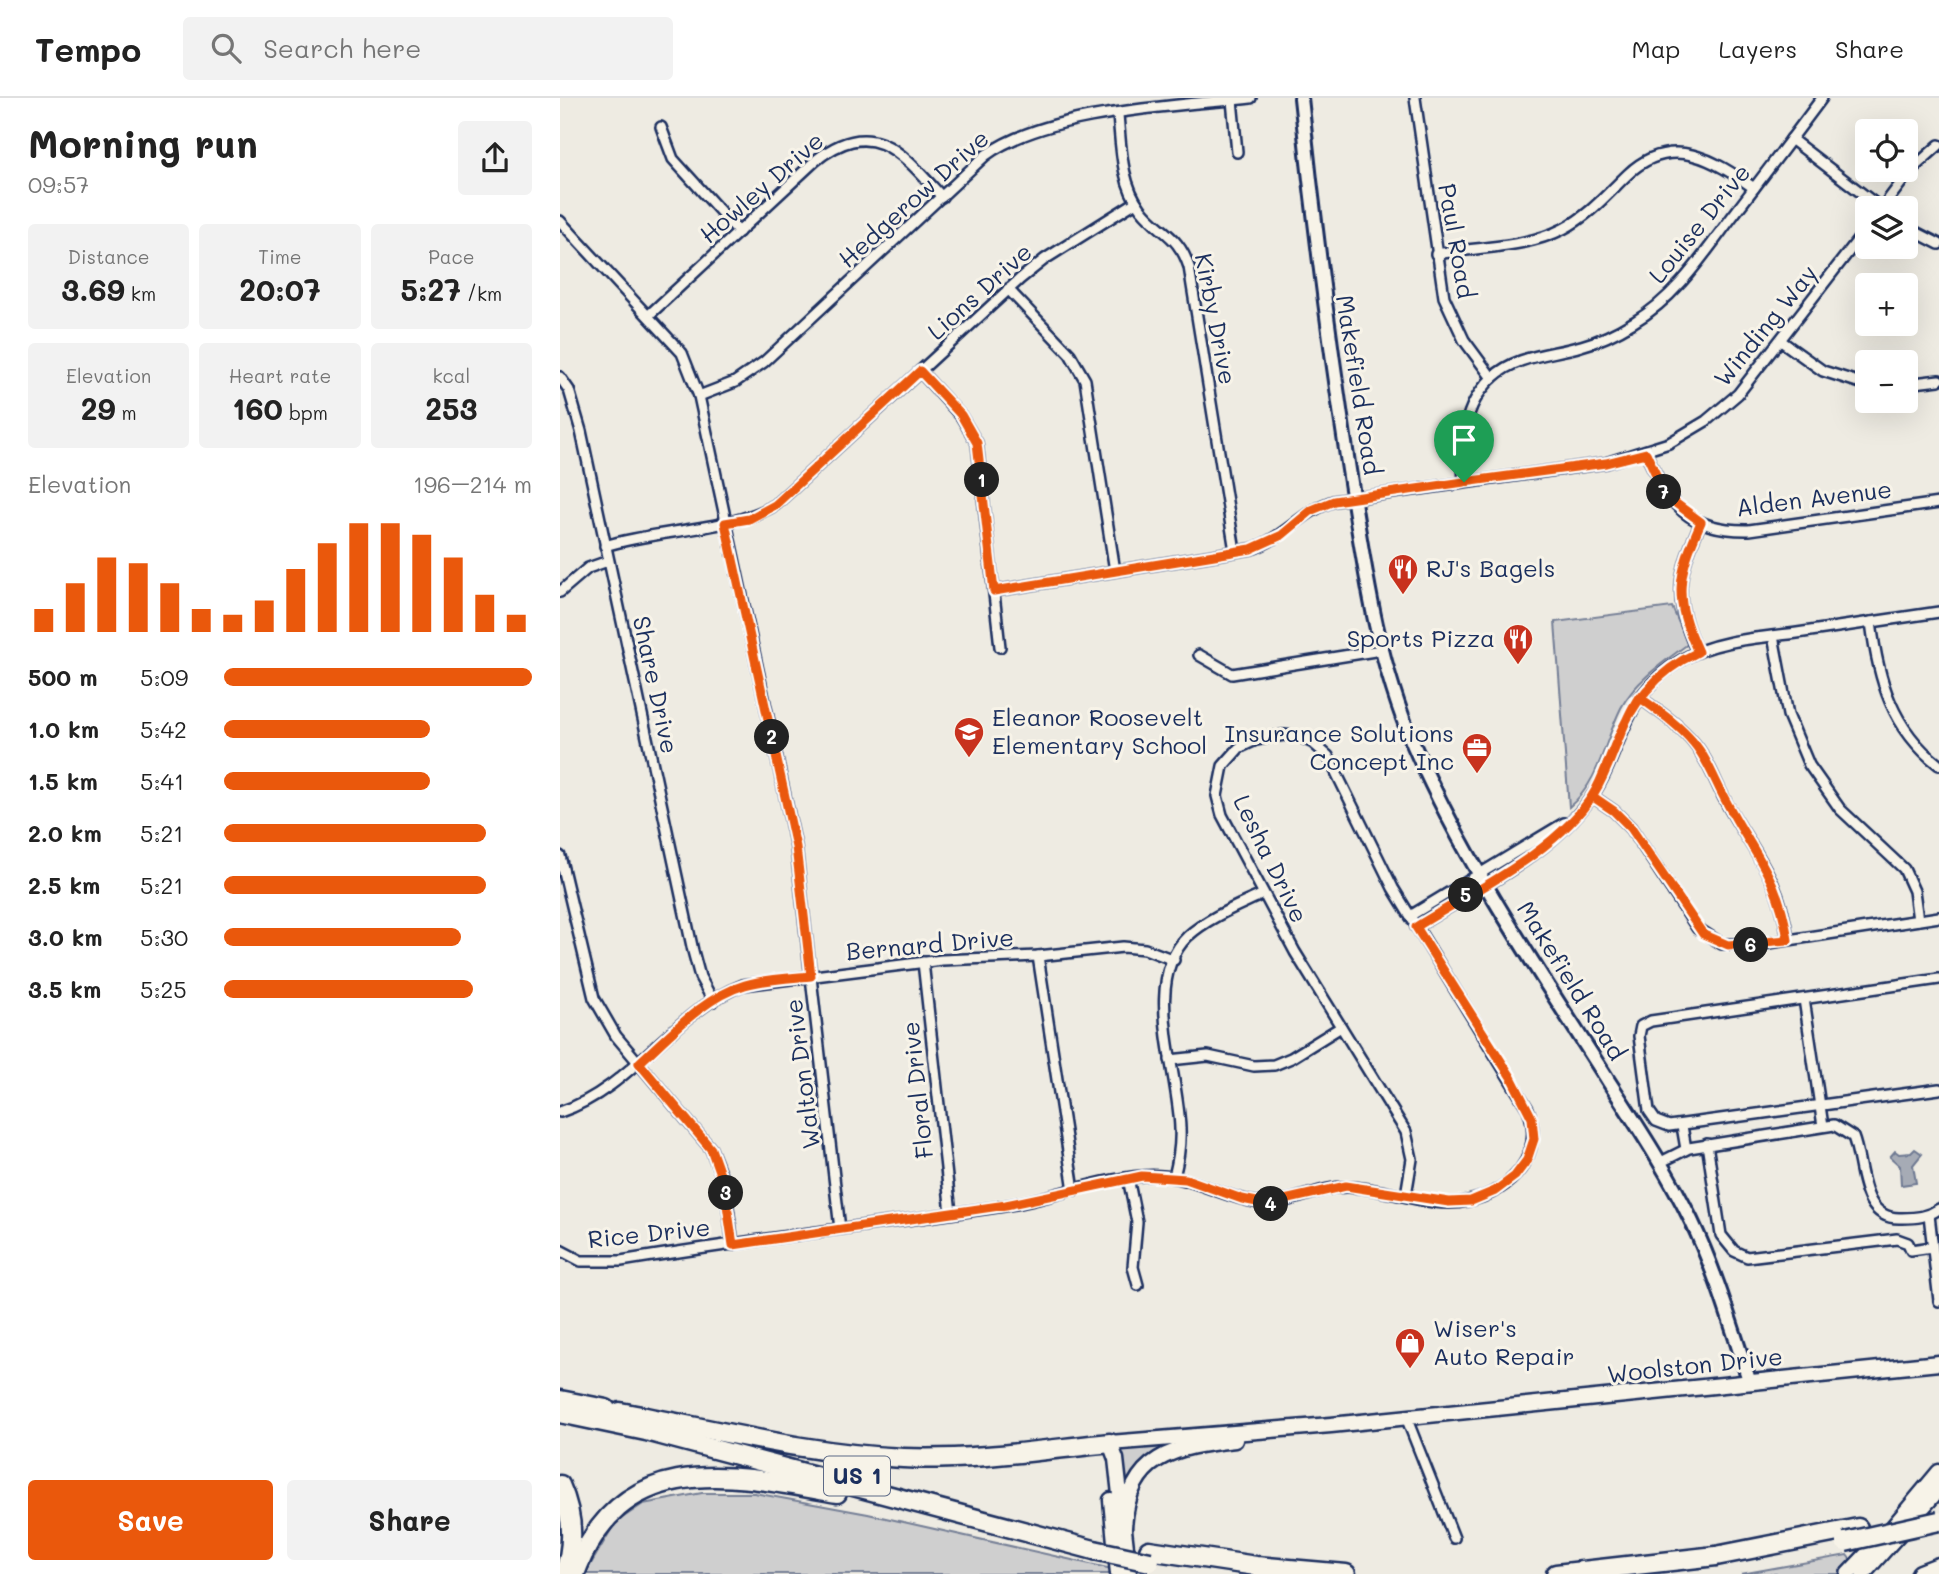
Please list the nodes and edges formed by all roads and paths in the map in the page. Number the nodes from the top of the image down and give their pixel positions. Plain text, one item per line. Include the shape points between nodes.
1 (1251, 98) edge
2 (1301, 98) edge
3 (1415, 98) edge
4 (1822, 98) edge
5 (1232, 100) junction
6 (1118, 114) junction
7 (661, 127) dead end
8 (1791, 139) junction
9 (1939, 145) edge
10 (1237, 152) dead end
11 (1754, 188) junction
12 (1866, 196) edge
13 (1891, 196) edge
14 (942, 197) junction
15 (1136, 202) junction
16 (560, 221) edge
17 (740, 232) junction
18 (1918, 233) edge
19 (1855, 244) edge
20 (1939, 244) edge
21 (1436, 254) junction
22 (1008, 289) junction
23 (649, 315) junction
24 (1781, 341) junction
25 (920, 371) junction
26 (560, 377) edge
27 (1493, 378) junction
28 (1939, 380) edge
29 (1855, 381) edge
30 (1918, 383) edge
31 (699, 396) junction
32 (1646, 453) junction
33 (1464, 482) junction
34 (1354, 498) junction
35 (1939, 503) edge
36 (1701, 522) junction
37 (725, 523) junction
38 (605, 546) junction
39 (1235, 551) junction
40 (608, 561) junction
41 (1115, 571) junction
42 (994, 591) junction
43 (560, 592) edge
44 (1939, 612) edge
45 (1871, 622) junction
46 (1773, 636) junction
47 (1000, 647) dead end
48 (1381, 650) junction
49 (1698, 652) junction
50 (1199, 655) dead end
51 (1639, 697) junction
52 (1939, 765) edge
53 (1592, 796) junction
54 (560, 856) edge
55 (1482, 879) junction
56 (1263, 894) junction
57 (1410, 916) junction
58 (1939, 918) edge
59 (1918, 920) junction
60 (1416, 927) junction
61 (1788, 940) junction
62 (1038, 956) junction
63 (1174, 960) junction
64 (922, 962) junction
65 (811, 976) junction
66 (1939, 979) edge
67 (1804, 999) junction
68 (713, 1001) junction
69 (1341, 1027) junction
70 (1170, 1060) junction
71 (639, 1063) junction
72 (1939, 1089) edge
73 (1819, 1106) junction
74 (560, 1112) edge
75 (1682, 1126) junction
76 (1823, 1126) junction
77 (1707, 1144) junction
78 (1686, 1149) junction
79 (1659, 1163) junction
80 (1174, 1177) junction
81 (1128, 1178) junction
82 (1074, 1190) junction
83 (1406, 1195) junction
84 (1939, 1209) edge
85 (951, 1213) junction
86 (1929, 1215) junction
87 (840, 1229) junction
88 (733, 1245) junction
89 (1932, 1247) junction
90 (560, 1250) edge
91 (1138, 1285) dead end
92 (1939, 1301) edge
93 (1939, 1363) edge
94 (1750, 1383) junction
95 (560, 1400) edge
96 (620, 1412) junction
97 (560, 1413) edge
98 (1406, 1417) junction
99 (1331, 1425) junction
100 (1110, 1443) junction
101 (1939, 1472) edge
102 (560, 1485) edge
103 (1939, 1489) edge
104 (1939, 1510) edge
105 (950, 1514) junction
106 (1939, 1521) edge
107 (1125, 1527) junction
108 (1454, 1538) dead end
109 (1094, 1545) junction
110 (1150, 1556) junction
111 (1939, 1567) edge
112 (564, 1574) edge
113 (575, 1574) edge
114 (1118, 1574) edge
115 (1129, 1574) edge
116 (1230, 1574) edge
117 (1346, 1574) edge
118 (1556, 1574) edge
119 (1674, 1574) edge
120 (1848, 1574) edge
121 (1863, 1574) edge
122 (1921, 1574) edge

1 - 5 street, Hedgerow Drive
2 - 34 street, Makefield Road via 1320,275
3 - 21 street, Paul Road
4 - 8 street, Louise Drive
5 - 6 street, Hedgerow Drive
5 - 10 street
6 - 14 street, Hedgerow Drive via 1059,123 1012,139 986,155
6 - 15 street, Kirby Drive via 1126,176
7 - 17 street via 673,159
8 - 11 street, Louise Drive
8 - 12 street
9 - 13 street
11 - 21 street via 1699,155 1660,156 1636,167 1591,212 1562,230 1529,240
11 - 27 street, Louise Drive via 1679,286 1647,314 1597,341 1521,360
14 - 17 street, Howley Drive via 900,152 883,143 854,140 829,150
14 - 31 street, Hedgerow Drive via 764,362 736,382
15 - 22 street, Lions Drive via 1045,259
15 - 39 street, Kirby Drive via 1175,239 1189,267
16 - 23 street, Walton Drive
17 - 23 street, Howley Drive
18 - 20 street
19 - 24 street, Winding Way
21 - 27 street, Paul Road via 1448,310
22 - 25 street, Lions Drive
22 - 41 street via 1070,354 1085,380
23 - 31 street, Walton Drive via 687,360
24 - 29 street via 1823,372
24 - 32 street, Winding Way via 1726,406
25 - 37 street, Lions Drive via 775,505 749,519
25 - 42 street via 961,415 977,443
26 - 38 street, Share Drive via 576,410
27 - 33 street, Louise Drive via 1476,398 1466,421
28 - 30 street
31 - 37 street, Walton Drive
32 - 33 street, Winding Way via 1606,463
32 - 36 street, Alden Avenue via 1666,496
33 - 34 street, Winding Way
34 - 39 street, Winding Way via 1321,505 1263,545
34 - 48 street, Makefield Road
35 - 36 street, Alden Avenue via 1749,530
36 - 49 street via 1679,583 1683,617
37 - 38 street, Lions Drive via 632,537
37 - 65 street, Walton Drive via 796,847
38 - 40 street, Share Drive
39 - 41 street, Winding Way
40 - 43 street via 587,568
40 - 68 street, Share Drive via 693,951
41 - 42 street, Winding Way
42 - 47 street
44 - 45 street
45 - 46 street
45 - 52 street via 1886,698 1905,731
46 - 49 street
46 - 59 street via 1788,715 1809,765 1840,809 1904,869
48 - 50 street via 1232,674
48 - 55 street, Makefield Road via 1414,746
49 - 51 street via 1662,673
51 - 53 street
51 - 61 street via 1699,749 1774,880
53 - 55 street via 1544,846
53 - 61 street via 1631,828 1703,934 1728,945
54 - 71 street via 594,998
55 - 57 street
55 - 60 street
55 - 79 street, Makefield Road
56 - 57 street, Lesha Drive via 1222,815 1217,796 1220,774 1232,755 1248,743 1265,737 1300,737 1331,760 1359,825
56 - 63 street via 1199,928 1183,942
56 - 69 street, Lesha Drive
57 - 60 street, Rice Drive
58 - 59 street
59 - 61 street
60 - 83 street, Rice Drive via 1520,1092 1532,1118 1534,1139 1523,1168 1495,1191 1465,1202
62 - 63 street, Bernard Drive via 1135,947
62 - 64 street, Bernard Drive
62 - 82 street
63 - 70 street via 1163,999
64 - 65 street, Bernard Drive
64 - 85 street, Floral Drive
65 - 68 street, Bernard Drive via 743,985
65 - 87 street, Walton Drive
66 - 67 street
67 - 73 street
67 - 75 street via 1642,1026 1639,1037 1649,1111 1660,1123
68 - 71 street, Bernard Drive
69 - 70 street via 1274,1065 1254,1066 1208,1056
69 - 83 street, Lesha Drive via 1406,1132 1412,1159
70 - 80 street via 1180,1127
71 - 74 street, Bernard Drive via 597,1096
71 - 88 street via 711,1149 724,1185
72 - 73 street
73 - 75 street
73 - 76 street
75 - 78 street
76 - 77 street
76 - 86 street via 1834,1125 1853,1137 1865,1192 1879,1210 1897,1219
77 - 78 street
77 - 89 street via 1721,1235 1738,1254 1747,1257 1897,1239 1908,1243 1911,1250
78 - 79 street
79 - 94 street, Makefield Road via 1703,1245
80 - 81 street, Rice Drive
80 - 83 street, Rice Drive via 1267,1204 1346,1186
81 - 82 street, Rice Drive
81 - 91 street via 1137,1223 1133,1268
82 - 85 street, Rice Drive
84 - 86 street
85 - 87 street, Rice Drive
86 - 89 street
87 - 88 street, Rice Drive
88 - 90 street, Rice Drive via 602,1263 581,1261
89 - 92 street
93 - 94 main road, Woolston Drive
94 - 98 main road, Woolston Drive
95 - 96 highway, US 1
96 - 100 highway via 830,1450 903,1458 957,1458
96 - 109 highway, US 1
97 - 105 highway, US 1 via 646,1431
98 - 99 main road, Woolston Drive
98 - 108 street
99 - 100 main road, Woolston Drive
99 - 107 main road, Woolston Drive via 1167,1453 1137,1480 1126,1506
100 - 107 main road, Woolston Drive
100 - 114 main road via 1107,1460
101 - 120 main road
102 - 112 highway via 572,1533
103 - 121 main road
104 - 118 highway via 1680,1562
105 - 109 highway, US 1
105 - 113 highway via 761,1480 675,1481 640,1492 612,1511 591,1536
106 - 119 highway, bridge
107 - 115 main road, Woolston Drive
109 - 110 highway, US 1, bridge
110 - 116 highway, US 1
110 - 117 highway, US 1
111 - 122 highway

